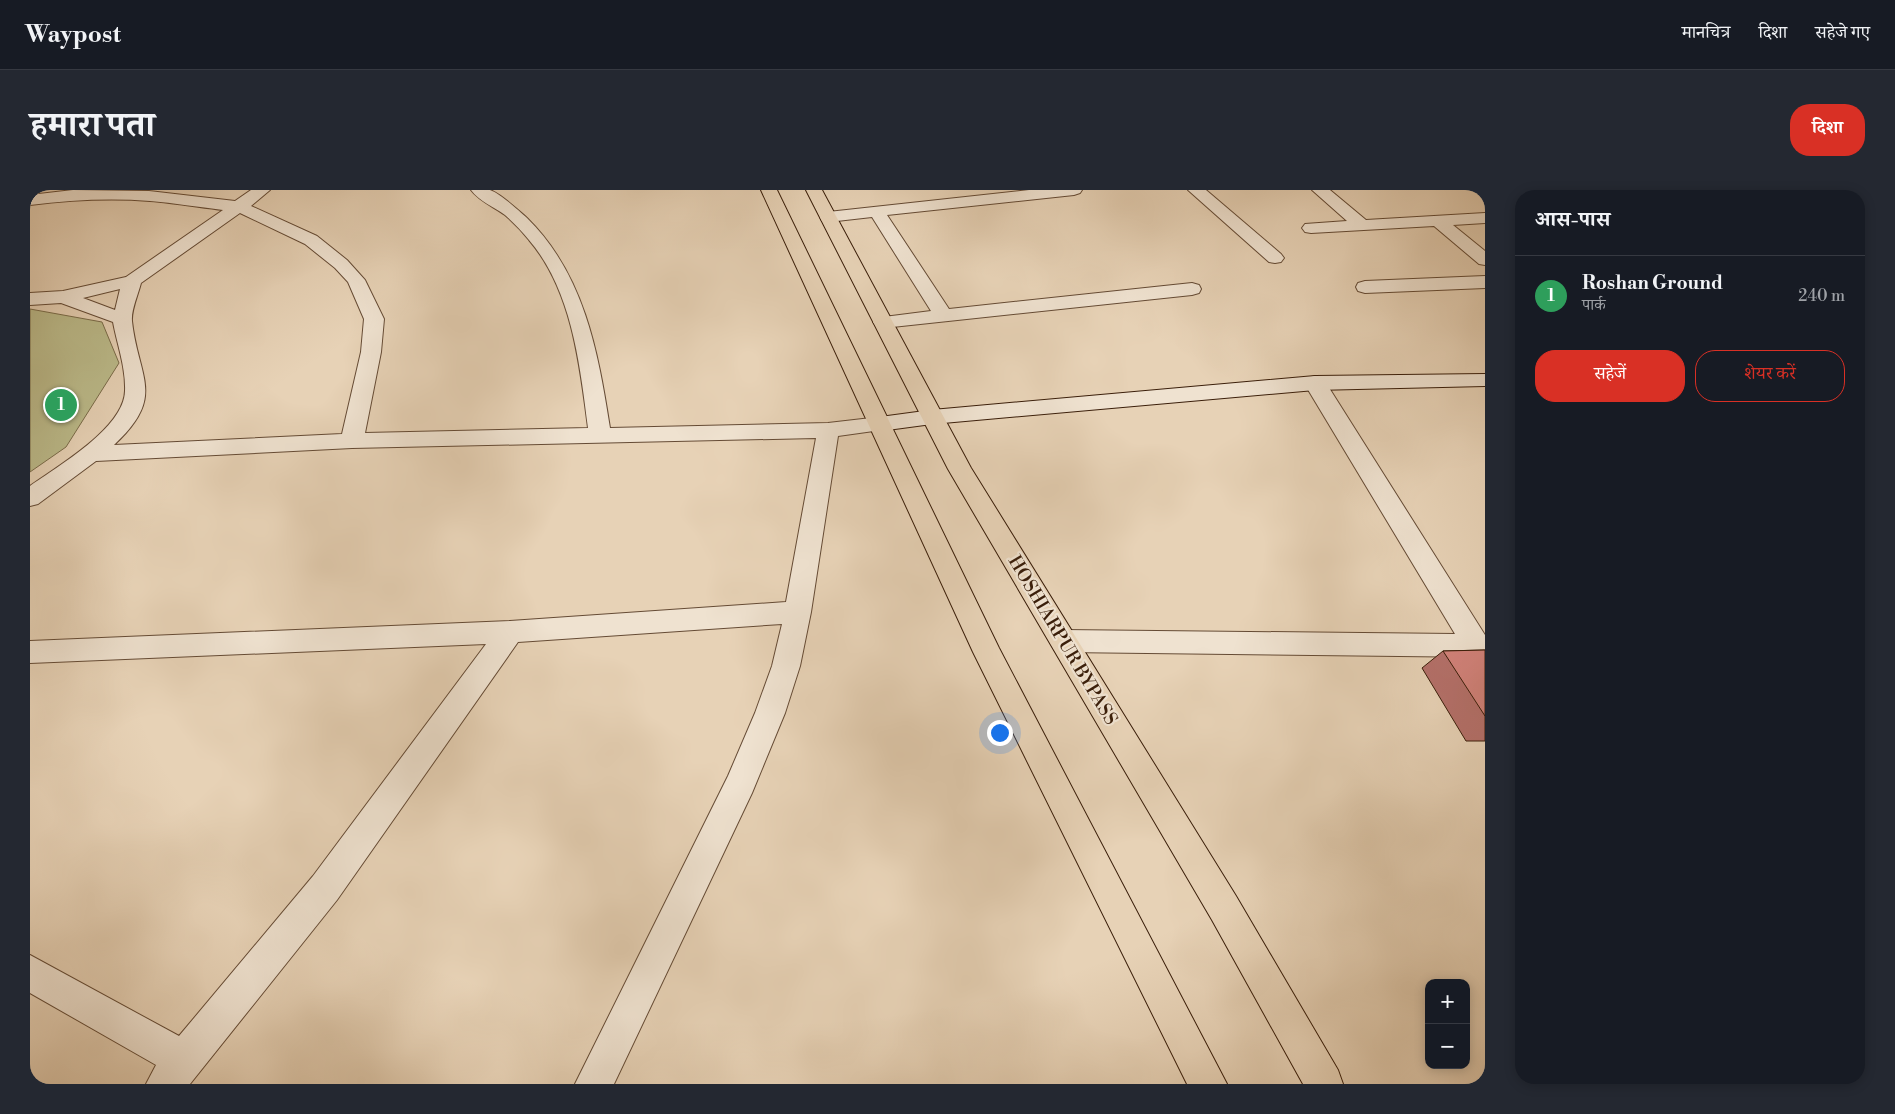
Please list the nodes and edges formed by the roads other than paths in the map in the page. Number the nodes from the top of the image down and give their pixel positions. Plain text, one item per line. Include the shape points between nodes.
1 (262, 190) edge
2 (479, 190) edge
3 (769, 190) edge
4 (814, 190) edge
5 (1074, 190) edge
6 (1196, 190) edge
7 (1320, 190) edge
8 (30, 200) edge
9 (240, 208) junction
10 (876, 212) junction
11 (828, 217) junction
12 (1485, 218) edge
13 (1437, 220) junction
14 (1362, 225) junction
15 (1311, 228) dead end
16 (1275, 258) dead end
17 (1485, 260) edge
18 (132, 281) junction
19 (1485, 282) edge
20 (1365, 287) dead end
21 (1192, 289) dead end
22 (63, 297) junction
23 (30, 299) edge
24 (944, 316) junction
25 (122, 319) junction
26 (883, 322) junction
27 (1485, 380) edge
28 (1315, 383) junction
29 (932, 417) junction
30 (880, 424) junction
31 (828, 430) junction
32 (600, 434) junction
33 (352, 441) junction
34 (91, 454) junction
35 (30, 498) edge
36 (798, 612) junction
37 (510, 632) junction
38 (1064, 641) junction
39 (1480, 646) edge
40 (30, 652) edge
41 (30, 973) edge
42 (174, 1072) edge
43 (594, 1084) edge
44 (1208, 1084) edge
45 (1324, 1084) edge

1 - 9 street
2 - 32 street via 501,202 524,222 542,243 564,279 578,315 591,369
3 - 30 highway
4 - 11 highway, HOSHIARPUR BYPASS
5 - 10 street
6 - 16 street
7 - 14 street
8 - 9 street via 74,195 149,196
9 - 18 street
9 - 33 street via 311,240 341,264 356,280 365,297 374,319 371,352
10 - 11 street
10 - 24 street
11 - 26 highway, HOSHIARPUR BYPASS
12 - 13 street
13 - 14 street
13 - 17 street
14 - 15 street
18 - 22 street
18 - 25 street
19 - 20 street
21 - 24 street
22 - 23 street
22 - 25 street
24 - 26 street
25 - 34 street via 136,393 118,430
26 - 29 highway, HOSHIARPUR BYPASS
27 - 28 street
28 - 29 street
28 - 39 street
29 - 30 street
29 - 38 highway, HOSHIARPUR BYPASS
30 - 31 street
30 - 44 highway via 987,652
31 - 32 street
31 - 36 street
32 - 33 street
33 - 34 street
34 - 35 street
36 - 37 street
36 - 43 street via 786,666 741,783
37 - 40 street
37 - 42 street via 325,888
38 - 39 street
38 - 45 highway, HOSHIARPUR BYPASS via 1224,908
41 - 42 street

